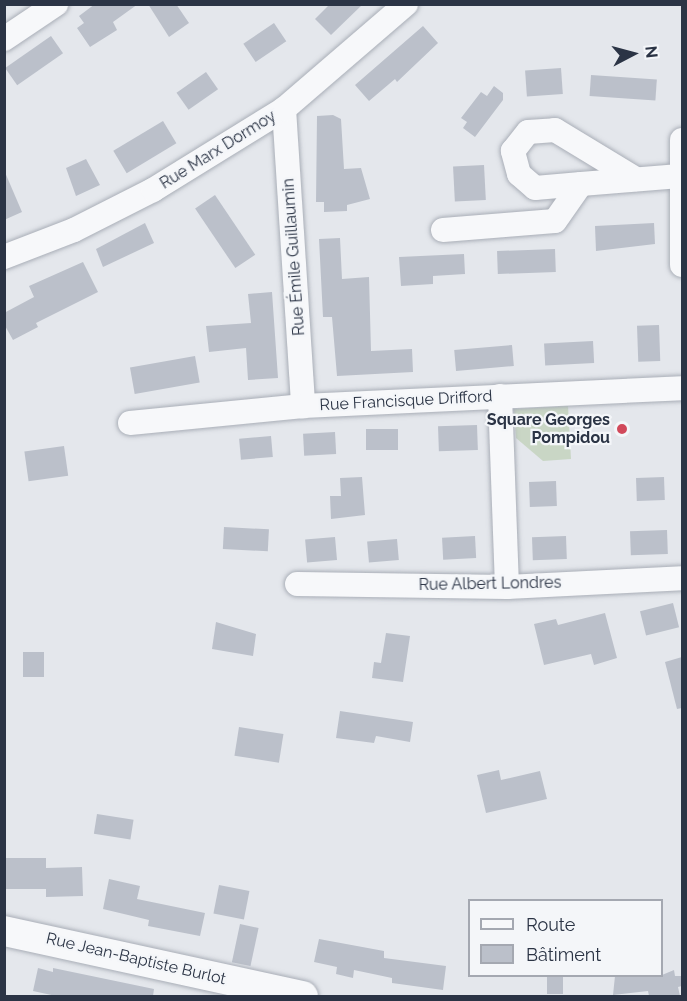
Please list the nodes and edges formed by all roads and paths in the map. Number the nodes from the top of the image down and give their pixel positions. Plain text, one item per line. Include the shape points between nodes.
1 (56, 4) edge
2 (406, 4) edge
3 (4, 39) edge
4 (284, 109) junction
5 (682, 140) edge
6 (680, 176) junction
7 (636, 179) junction
8 (581, 184) junction
9 (443, 230) dead end
10 (4, 256) edge
11 (682, 265) edge
12 (682, 388) edge
13 (500, 396) junction
14 (303, 405) junction
15 (130, 423) dead end
16 (682, 578) edge
17 (297, 584) dead end
18 (507, 586) junction
19 (4, 931) edge
20 (303, 996) edge

1 - 3 street
2 - 4 street, Rue Marx Dormoy
4 - 10 street, Rue Marx Dormoy via 153,190 74,230
4 - 14 street, Rue Émile Guillaumin
5 - 6 street
6 - 7 street
6 - 11 street
7 - 8 street
7 - 8 street via 555,130 528,132 513,152 519,174 535,188
8 - 9 street via 555,221
12 - 13 street, Rue Francisque Drifford
13 - 14 street, Rue Francisque Drifford
13 - 18 street
14 - 15 street, Rue Francisque Drifford
16 - 18 street, Rue Albert Londres
17 - 18 street, Rue Albert Londres
19 - 20 street, Rue Jean-Baptiste Burlot

